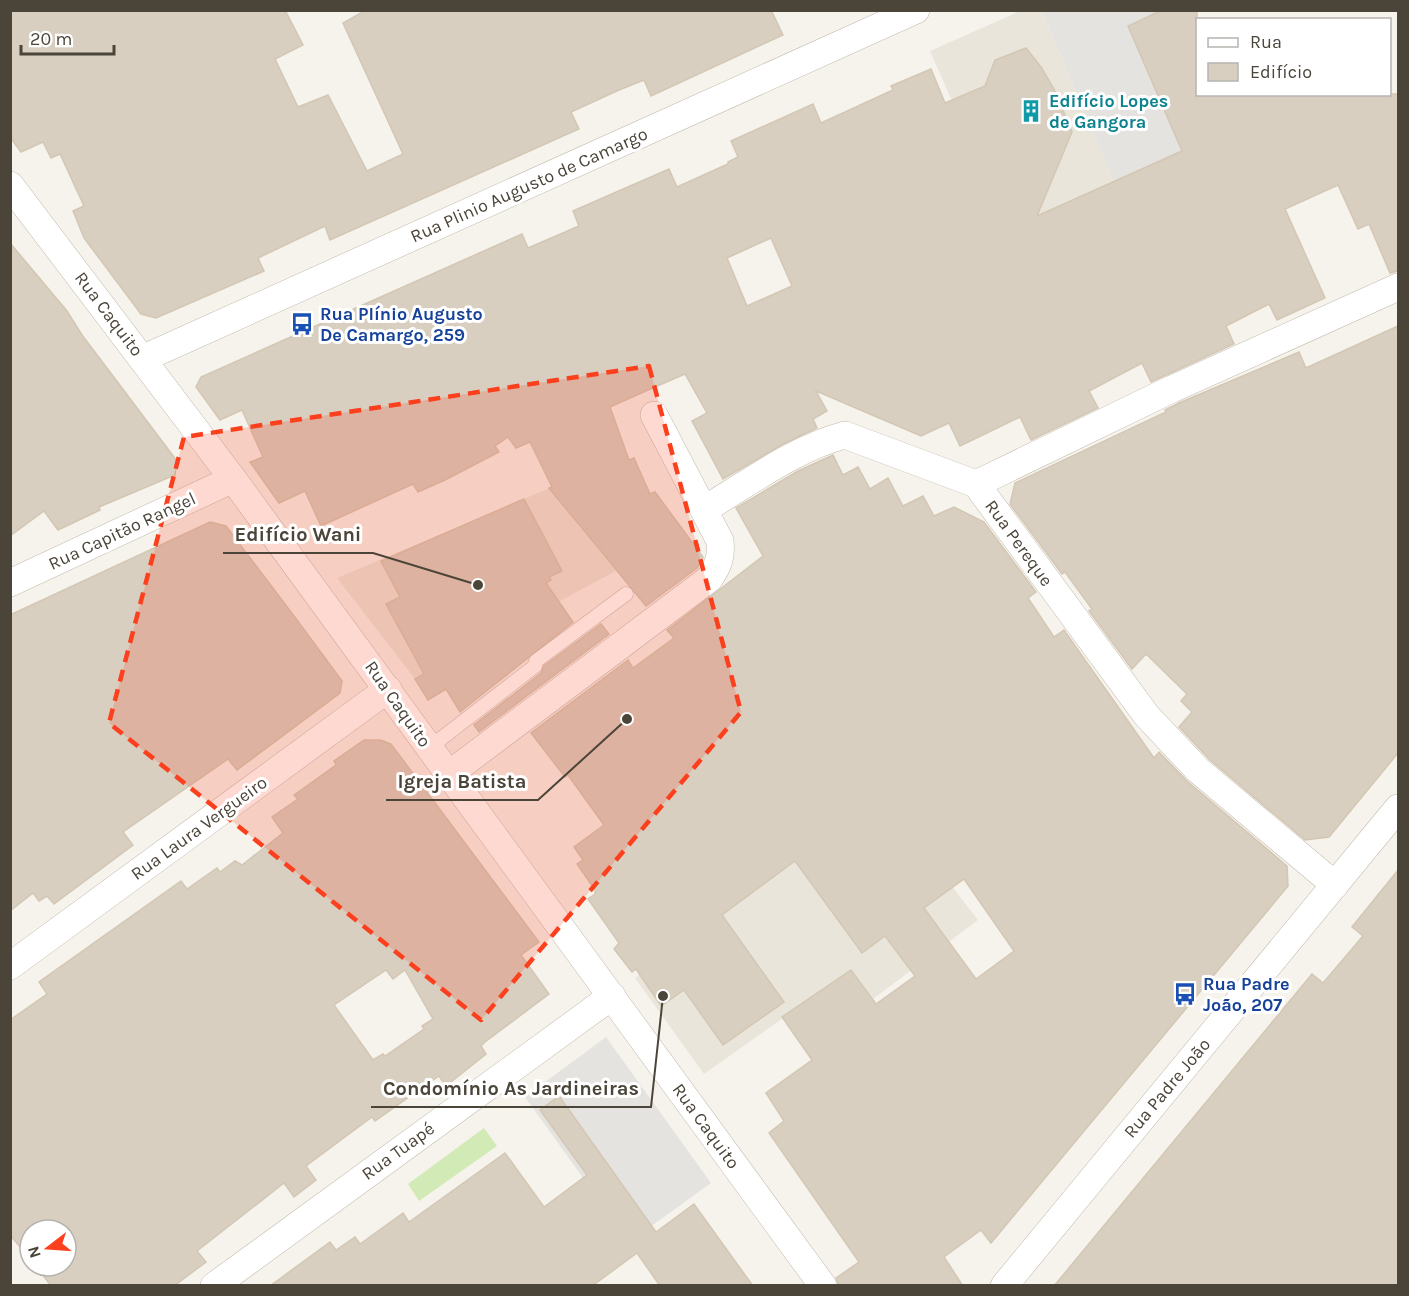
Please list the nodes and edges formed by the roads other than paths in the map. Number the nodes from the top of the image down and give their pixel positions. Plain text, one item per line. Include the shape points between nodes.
1 (916, 10) edge
2 (10, 185) edge
3 (1398, 287) edge
4 (142, 359) junction
5 (654, 415) dead end
6 (233, 479) junction
7 (976, 484) junction
8 (705, 509) junction
9 (10, 583) edge
10 (626, 594) dead end
11 (388, 689) junction
12 (429, 748) junction
13 (448, 775) junction
14 (1398, 808) edge
15 (1335, 885) junction
16 (10, 966) edge
17 (612, 996) junction
18 (225, 1282) edge
19 (823, 1286) edge
20 (1004, 1286) edge

1 - 4 street, Rua Plinio Augusto de Camargo
2 - 4 street, Rua Caquito
3 - 7 street, Rua Pereque
4 - 6 street, Rua Caquito
5 - 8 street
6 - 9 street, Rua Capitão Rangel
6 - 11 street, Rua Caquito
7 - 8 street via 845,435 807,450
7 - 15 street, Rua Pereque via 1147,716 1198,770
8 - 13 street via 720,541 721,553 718,567 709,579
10 - 12 lane
11 - 12 street, Rua Caquito
11 - 16 street, Rua Laura Vergueiro
12 - 13 street, Rua Caquito
13 - 17 street, Rua Caquito
14 - 15 street, Rua Padre João
15 - 20 street, Rua Padre João
17 - 18 street, Rua Tuapé
17 - 19 street, Rua Caquito

